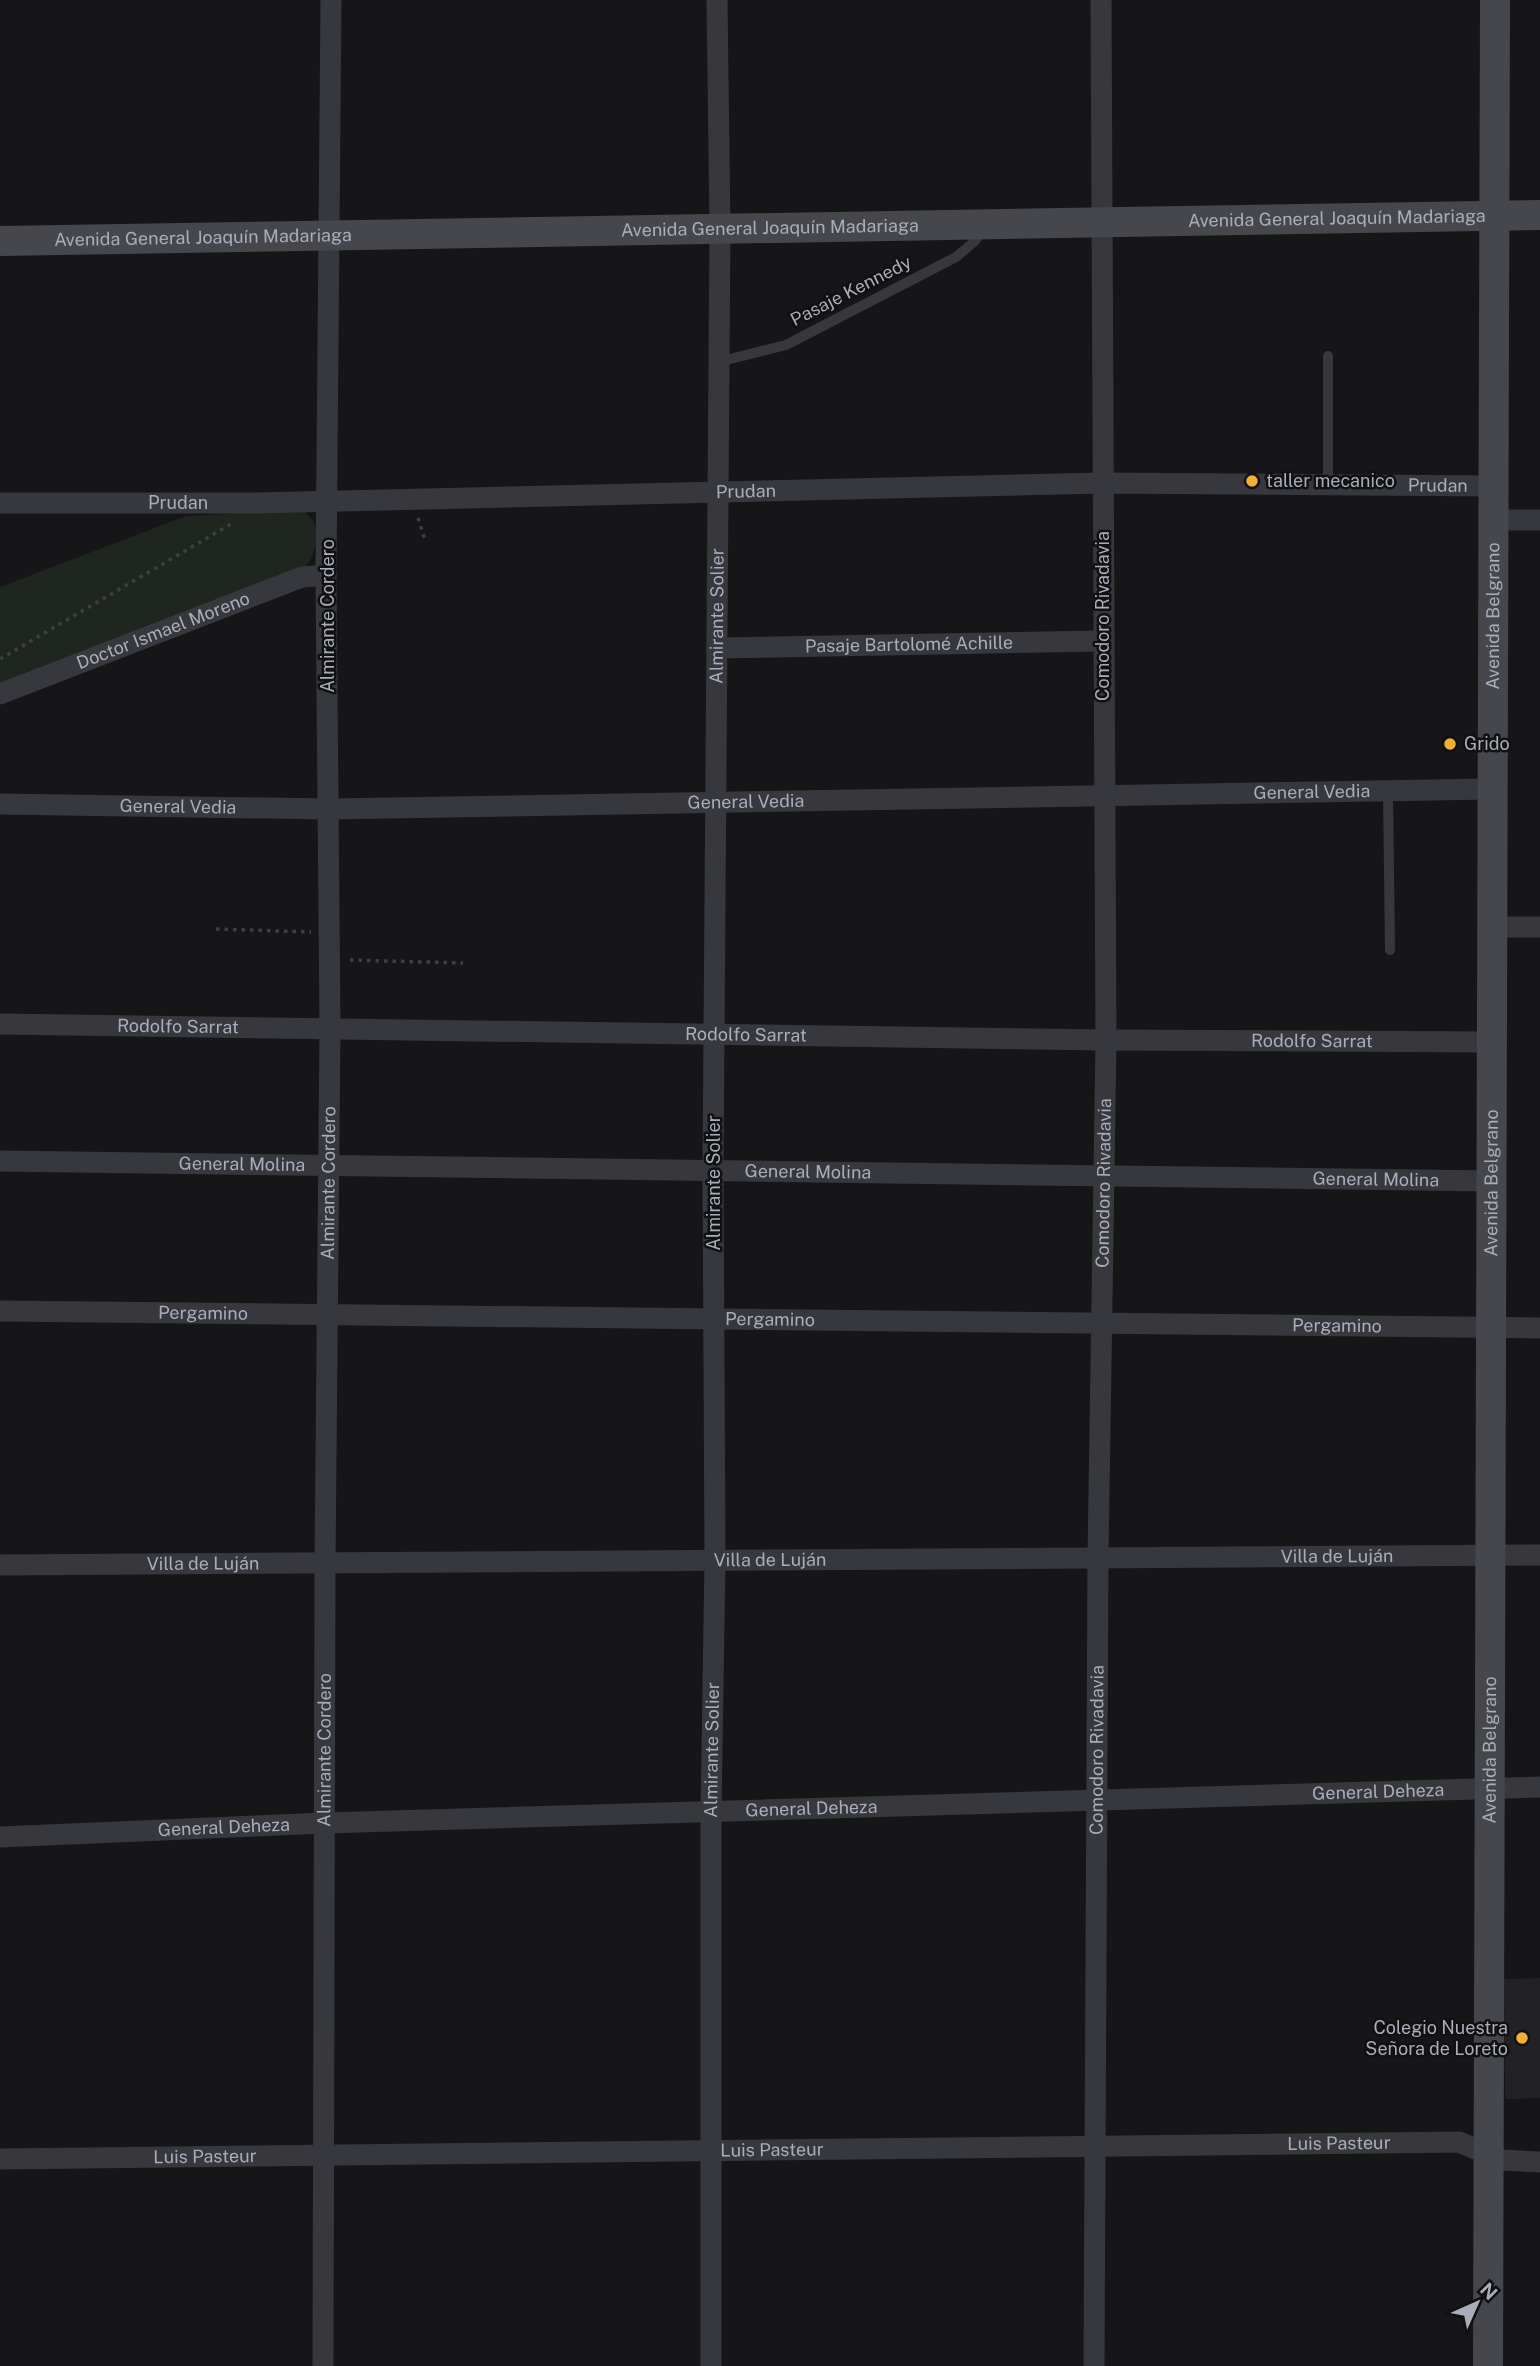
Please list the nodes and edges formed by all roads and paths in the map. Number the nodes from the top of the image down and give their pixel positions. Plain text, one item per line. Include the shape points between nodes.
1 (331, 0) edge
2 (717, 0) edge
3 (1101, 0) edge
4 (1495, 0) edge
5 (1495, 214) junction
6 (1540, 215) edge
7 (1101, 222) junction
8 (984, 225) junction
9 (720, 228) junction
10 (331, 237) junction
11 (0, 241) edge
12 (1328, 356) dead end
13 (718, 362) junction
14 (1103, 483) junction
15 (1328, 485) junction
16 (1492, 486) junction
17 (717, 492) junction
18 (328, 499) junction
19 (0, 503) edge
20 (416, 510) dead end
21 (1493, 520) junction
22 (1540, 520) edge
23 (232, 523) dead end
24 (425, 540) dead end
25 (326, 575) junction
26 (1102, 641) junction
27 (717, 648) junction
28 (0, 659) edge
29 (0, 694) edge
30 (1491, 789) junction
31 (1388, 791) junction
32 (1105, 798) junction
33 (716, 802) junction
34 (0, 804) edge
35 (330, 809) junction
36 (1494, 927) junction
37 (1540, 927) edge
38 (216, 929) dead end
39 (330, 933) junction
40 (1390, 950) dead end
41 (330, 960) junction
42 (463, 963) dead end
43 (0, 1024) edge
44 (330, 1028) junction
45 (715, 1033) junction
46 (1106, 1040) junction
47 (1491, 1042) junction
48 (0, 1161) edge
49 (330, 1167) junction
50 (713, 1170) junction
51 (1104, 1176) junction
52 (1491, 1181) junction
53 (0, 1311) edge
54 (327, 1313) junction
55 (714, 1318) junction
56 (1102, 1325) junction
57 (1491, 1328) junction
58 (1540, 1328) edge
59 (1492, 1555) junction
60 (1540, 1555) edge
61 (1098, 1558) junction
62 (715, 1559) junction
63 (325, 1564) junction
64 (0, 1565) edge
65 (1540, 1787) edge
66 (1490, 1789) junction
67 (1096, 1801) junction
68 (711, 1813) junction
69 (325, 1823) junction
70 (0, 1837) edge
71 (1097, 2147) junction
72 (713, 2149) junction
73 (325, 2155) junction
74 (1486, 2155) junction
75 (0, 2160) edge
76 (1540, 2162) edge
77 (323, 2366) edge
78 (711, 2366) edge
79 (1094, 2366) edge
80 (1488, 2366) edge

1 - 10 street, Almirante Cordero
2 - 9 street, Almirante Solier
3 - 7 street, Comodoro Rivadavia
4 - 5 street, Avenida Belgrano
5 - 6 street, Avenida General Joaquín Madariaga
5 - 7 street, Avenida General Joaquín Madariaga
5 - 16 street, Avenida Belgrano
7 - 8 street, Avenida General Joaquín Madariaga
7 - 14 street, Comodoro Rivadavia
8 - 9 street, Avenida General Joaquín Madariaga
8 - 13 lane, Pasaje Kennedy via 975,241 956,257 786,345
9 - 10 street, Avenida General Joaquín Madariaga
9 - 13 street, Almirante Solier
10 - 11 street, Avenida General Joaquín Madariaga
10 - 18 street, Almirante Cordero
12 - 15 lane
13 - 17 street, Almirante Solier
14 - 15 street, Prudan
14 - 17 street, Prudan
14 - 26 street, Comodoro Rivadavia
15 - 16 street, Prudan
16 - 21 street, Avenida Belgrano
17 - 18 street, Prudan
17 - 27 street, Almirante Solier
18 - 19 street, Prudan
18 - 25 street, Almirante Cordero
20 - 24 path
21 - 22 street
21 - 30 street, Avenida Belgrano
23 - 28 path
25 - 29 street, Doctor Ismael Moreno via 302,577
25 - 35 street, Almirante Cordero
26 - 27 street, Pasaje Bartolomé Achille
26 - 32 street, Comodoro Rivadavia
27 - 33 street, Almirante Solier
30 - 31 street, General Vedia
30 - 36 street, Avenida Belgrano
31 - 32 street, General Vedia
31 - 40 lane
32 - 33 street, General Vedia
32 - 46 street, Comodoro Rivadavia
33 - 35 street, General Vedia
33 - 45 street, Almirante Solier
34 - 35 street, General Vedia
35 - 39 street, Almirante Cordero
36 - 37 street
36 - 47 street, Avenida Belgrano
38 - 39 path
39 - 41 street, Almirante Cordero
41 - 42 path
41 - 44 street, Almirante Cordero
43 - 44 street, Rodolfo Sarrat
44 - 45 street, Rodolfo Sarrat
44 - 49 street, Almirante Cordero
45 - 46 street, Rodolfo Sarrat
45 - 50 street, Almirante Solier
46 - 47 street, Rodolfo Sarrat
46 - 51 street, Comodoro Rivadavia
47 - 52 street, Avenida Belgrano
48 - 49 street, General Molina
49 - 50 street, General Molina
49 - 54 street, Almirante Cordero
50 - 51 street, General Molina
50 - 55 street, Almirante Solier
51 - 52 street, General Molina
51 - 56 street, Comodoro Rivadavia
52 - 57 street, Avenida Belgrano
53 - 54 street, Pergamino
54 - 55 street, Pergamino
54 - 63 street, Almirante Cordero
55 - 56 street, Pergamino
55 - 62 street, Almirante Solier
56 - 57 street, Pergamino
56 - 61 street, Comodoro Rivadavia
57 - 58 street, Pergamino
57 - 59 street, Avenida Belgrano
59 - 60 street, Villa de Luján
59 - 61 street, Villa de Luján
59 - 66 street, Avenida Belgrano
61 - 62 street, Villa de Luján
61 - 67 street, Comodoro Rivadavia
62 - 63 street, Villa de Luján
62 - 68 street, Almirante Solier
63 - 64 street, Villa de Luján
63 - 69 street, Almirante Cordero
65 - 66 street, General Deheza
66 - 67 street, General Deheza
66 - 74 street, Avenida Belgrano
67 - 68 street, General Deheza
67 - 71 street, Comodoro Rivadavia
68 - 69 street, General Deheza
68 - 72 street, Almirante Solier
69 - 70 street, General Deheza
69 - 73 street, Almirante Cordero
71 - 72 street, Luis Pasteur
71 - 74 street, Luis Pasteur via 1459,2142
71 - 79 street, Comodoro Rivadavia
72 - 73 street, Luis Pasteur
72 - 78 street, Almirante Solier
73 - 75 street, Luis Pasteur
73 - 77 street, Almirante Cordero
74 - 76 street, Luis Pasteur
74 - 80 street, Avenida Belgrano

